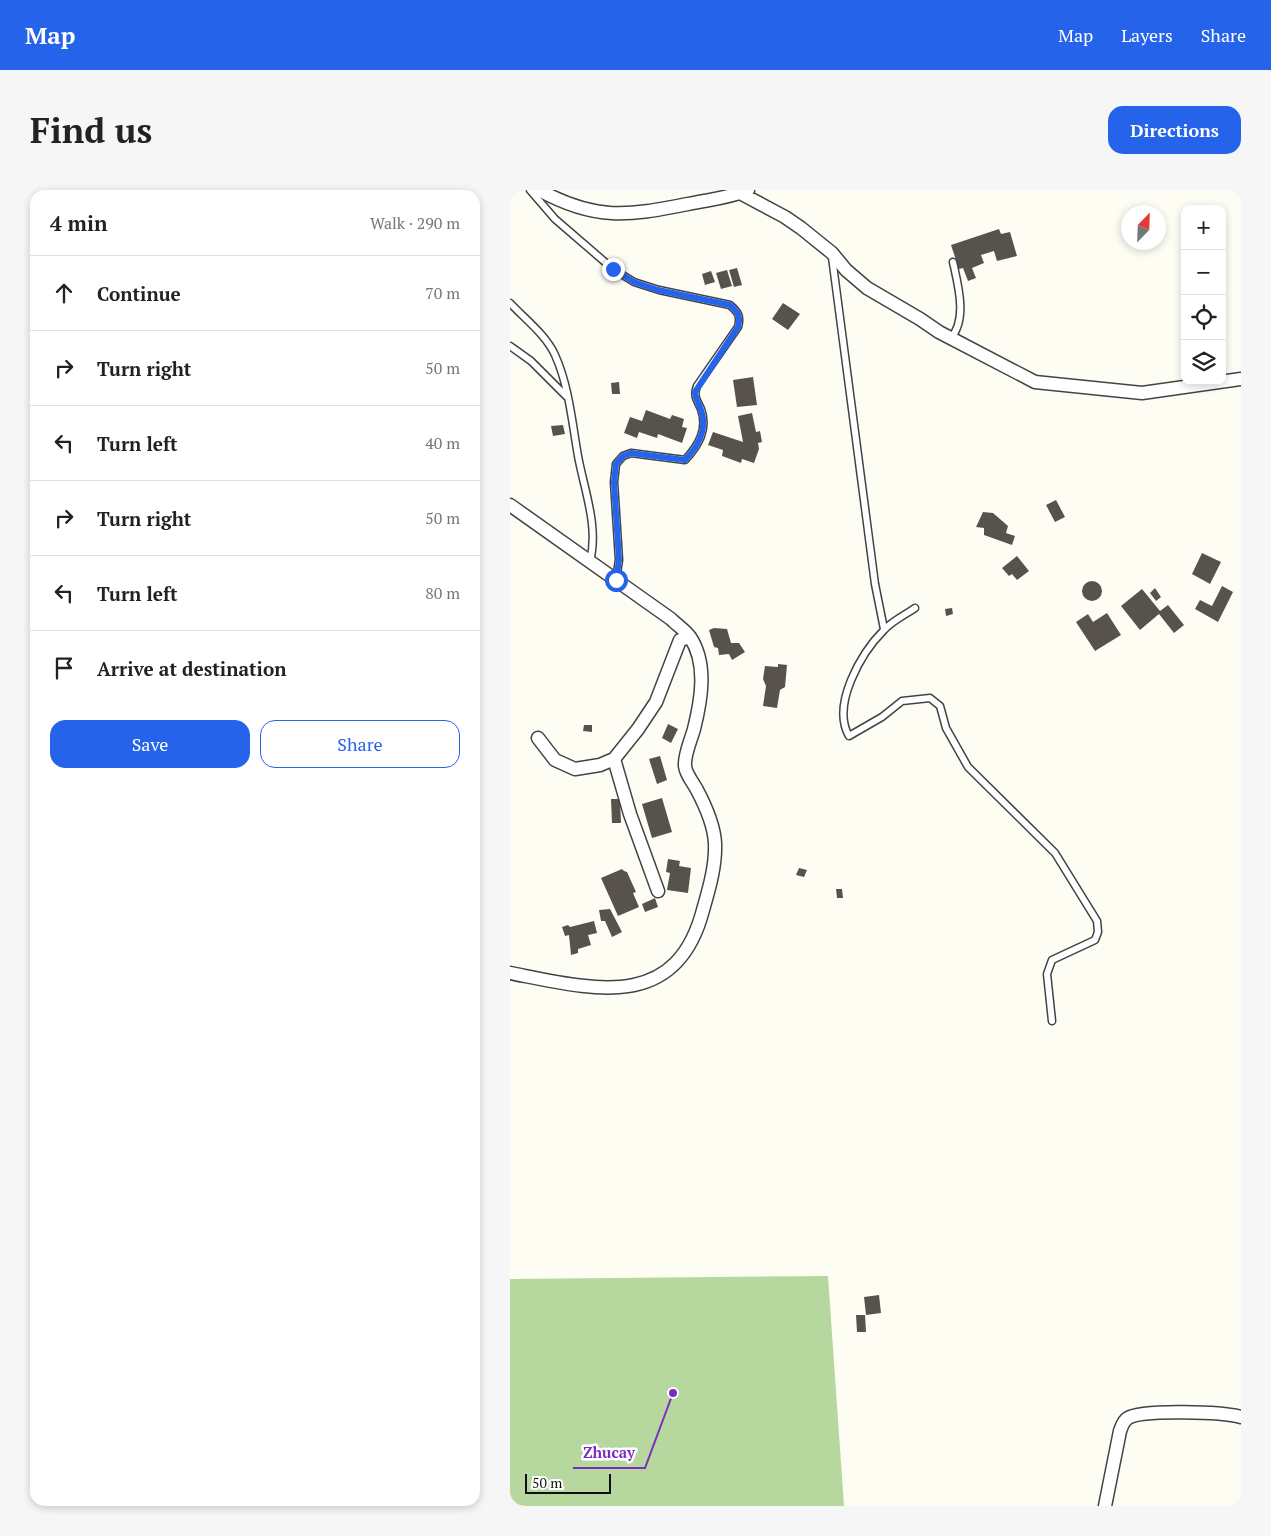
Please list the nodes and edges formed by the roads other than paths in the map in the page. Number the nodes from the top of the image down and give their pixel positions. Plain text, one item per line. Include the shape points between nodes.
1 (530, 190) edge
2 (539, 190) edge
3 (744, 192) edge
4 (832, 253) junction
5 (952, 262) dead end
6 (510, 303) edge
7 (950, 339) junction
8 (510, 346) edge
9 (1241, 379) edge
10 (567, 397) junction
11 (510, 505) edge
12 (590, 561) junction
13 (616, 580) junction
14 (915, 608) dead end
15 (884, 630) junction
16 (690, 637) junction
17 (538, 738) dead end
18 (614, 759) junction
19 (658, 891) dead end
20 (510, 973) edge
21 (1052, 1021) dead end
22 (1241, 1417) edge
23 (1105, 1506) edge

1 - 13 lane via 555,219 613,269 634,282 658,290 730,305 738,311 740,320 695,392 704,423 694,451 685,460 631,453 616,464 614,482 619,560
2 - 3 street via 586,210 616,215 727,198
3 - 4 street via 785,217
4 - 7 street via 867,288
4 - 15 lane via 875,584
5 - 7 lane via 960,307 957,331
6 - 10 lane via 554,353
7 - 9 street via 1035,382 1142,393
8 - 10 lane via 531,361
10 - 12 lane via 592,520 594,549
11 - 12 street
12 - 13 street
13 - 16 street via 671,619
14 - 15 lane
15 - 21 lane via 853,674 845,697 842,725 849,736 902,701 930,698 940,706 946,728 968,767 1055,853 1097,921 1095,940 1052,960 1047,974
16 - 18 street via 680,640 656,702
16 - 20 street via 699,656 701,680 685,765 707,811 715,843 713,875 690,948 663,975 639,986 558,982
17 - 18 street via 555,760 575,769
18 - 19 street
22 - 23 street via 1222,1413 1129,1417 1120,1431

